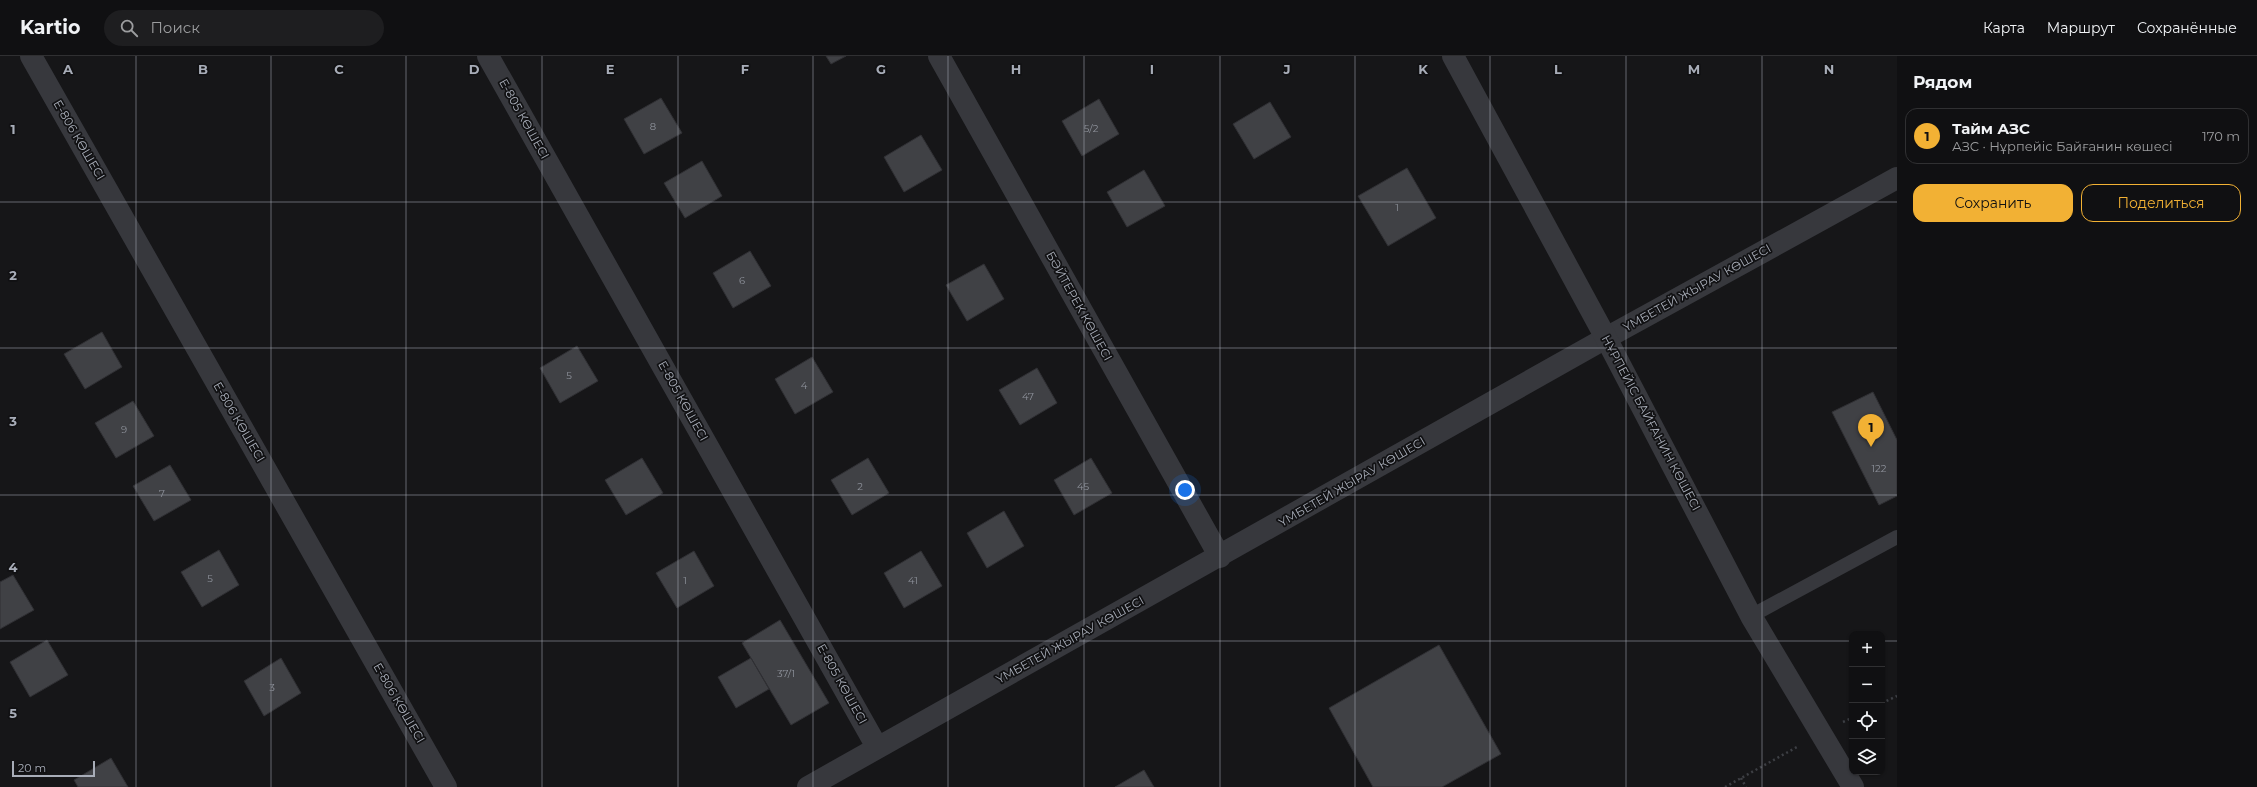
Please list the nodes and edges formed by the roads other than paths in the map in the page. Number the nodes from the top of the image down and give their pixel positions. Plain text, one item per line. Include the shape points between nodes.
1 (31, 56) edge
2 (488, 56) edge
3 (939, 56) edge
4 (1453, 56) edge
5 (1897, 178) edge
6 (1606, 338) junction
7 (1897, 537) edge
8 (1220, 557) junction
9 (1752, 616) junction
10 (877, 747) junction
11 (446, 787) edge
12 (808, 787) edge
13 (1853, 787) edge

1 - 11 street, Е-806 КӨШЕСІ
2 - 10 street, Е-805 КӨШЕСІ
3 - 8 street, БӘЙТЕРЕК КӨШЕСІ
4 - 6 street, НҰРПЕЙІС БАЙҒАНИН КӨШЕСІ
5 - 6 street, ҮМБЕТЕЙ ЖЫРАУ КӨШЕСІ
6 - 8 street, ҮМБЕТЕЙ ЖЫРАУ КӨШЕСІ
6 - 9 street, НҰРПЕЙІС БАЙҒАНИН КӨШЕСІ
7 - 9 lane
8 - 10 street, ҮМБЕТЕЙ ЖЫРАУ КӨШЕСІ
9 - 13 street, НҰРПЕЙІС БАЙҒАНИН КӨШЕСІ
10 - 12 street, ҮМБЕТЕЙ ЖЫРАУ КӨШЕСІ

